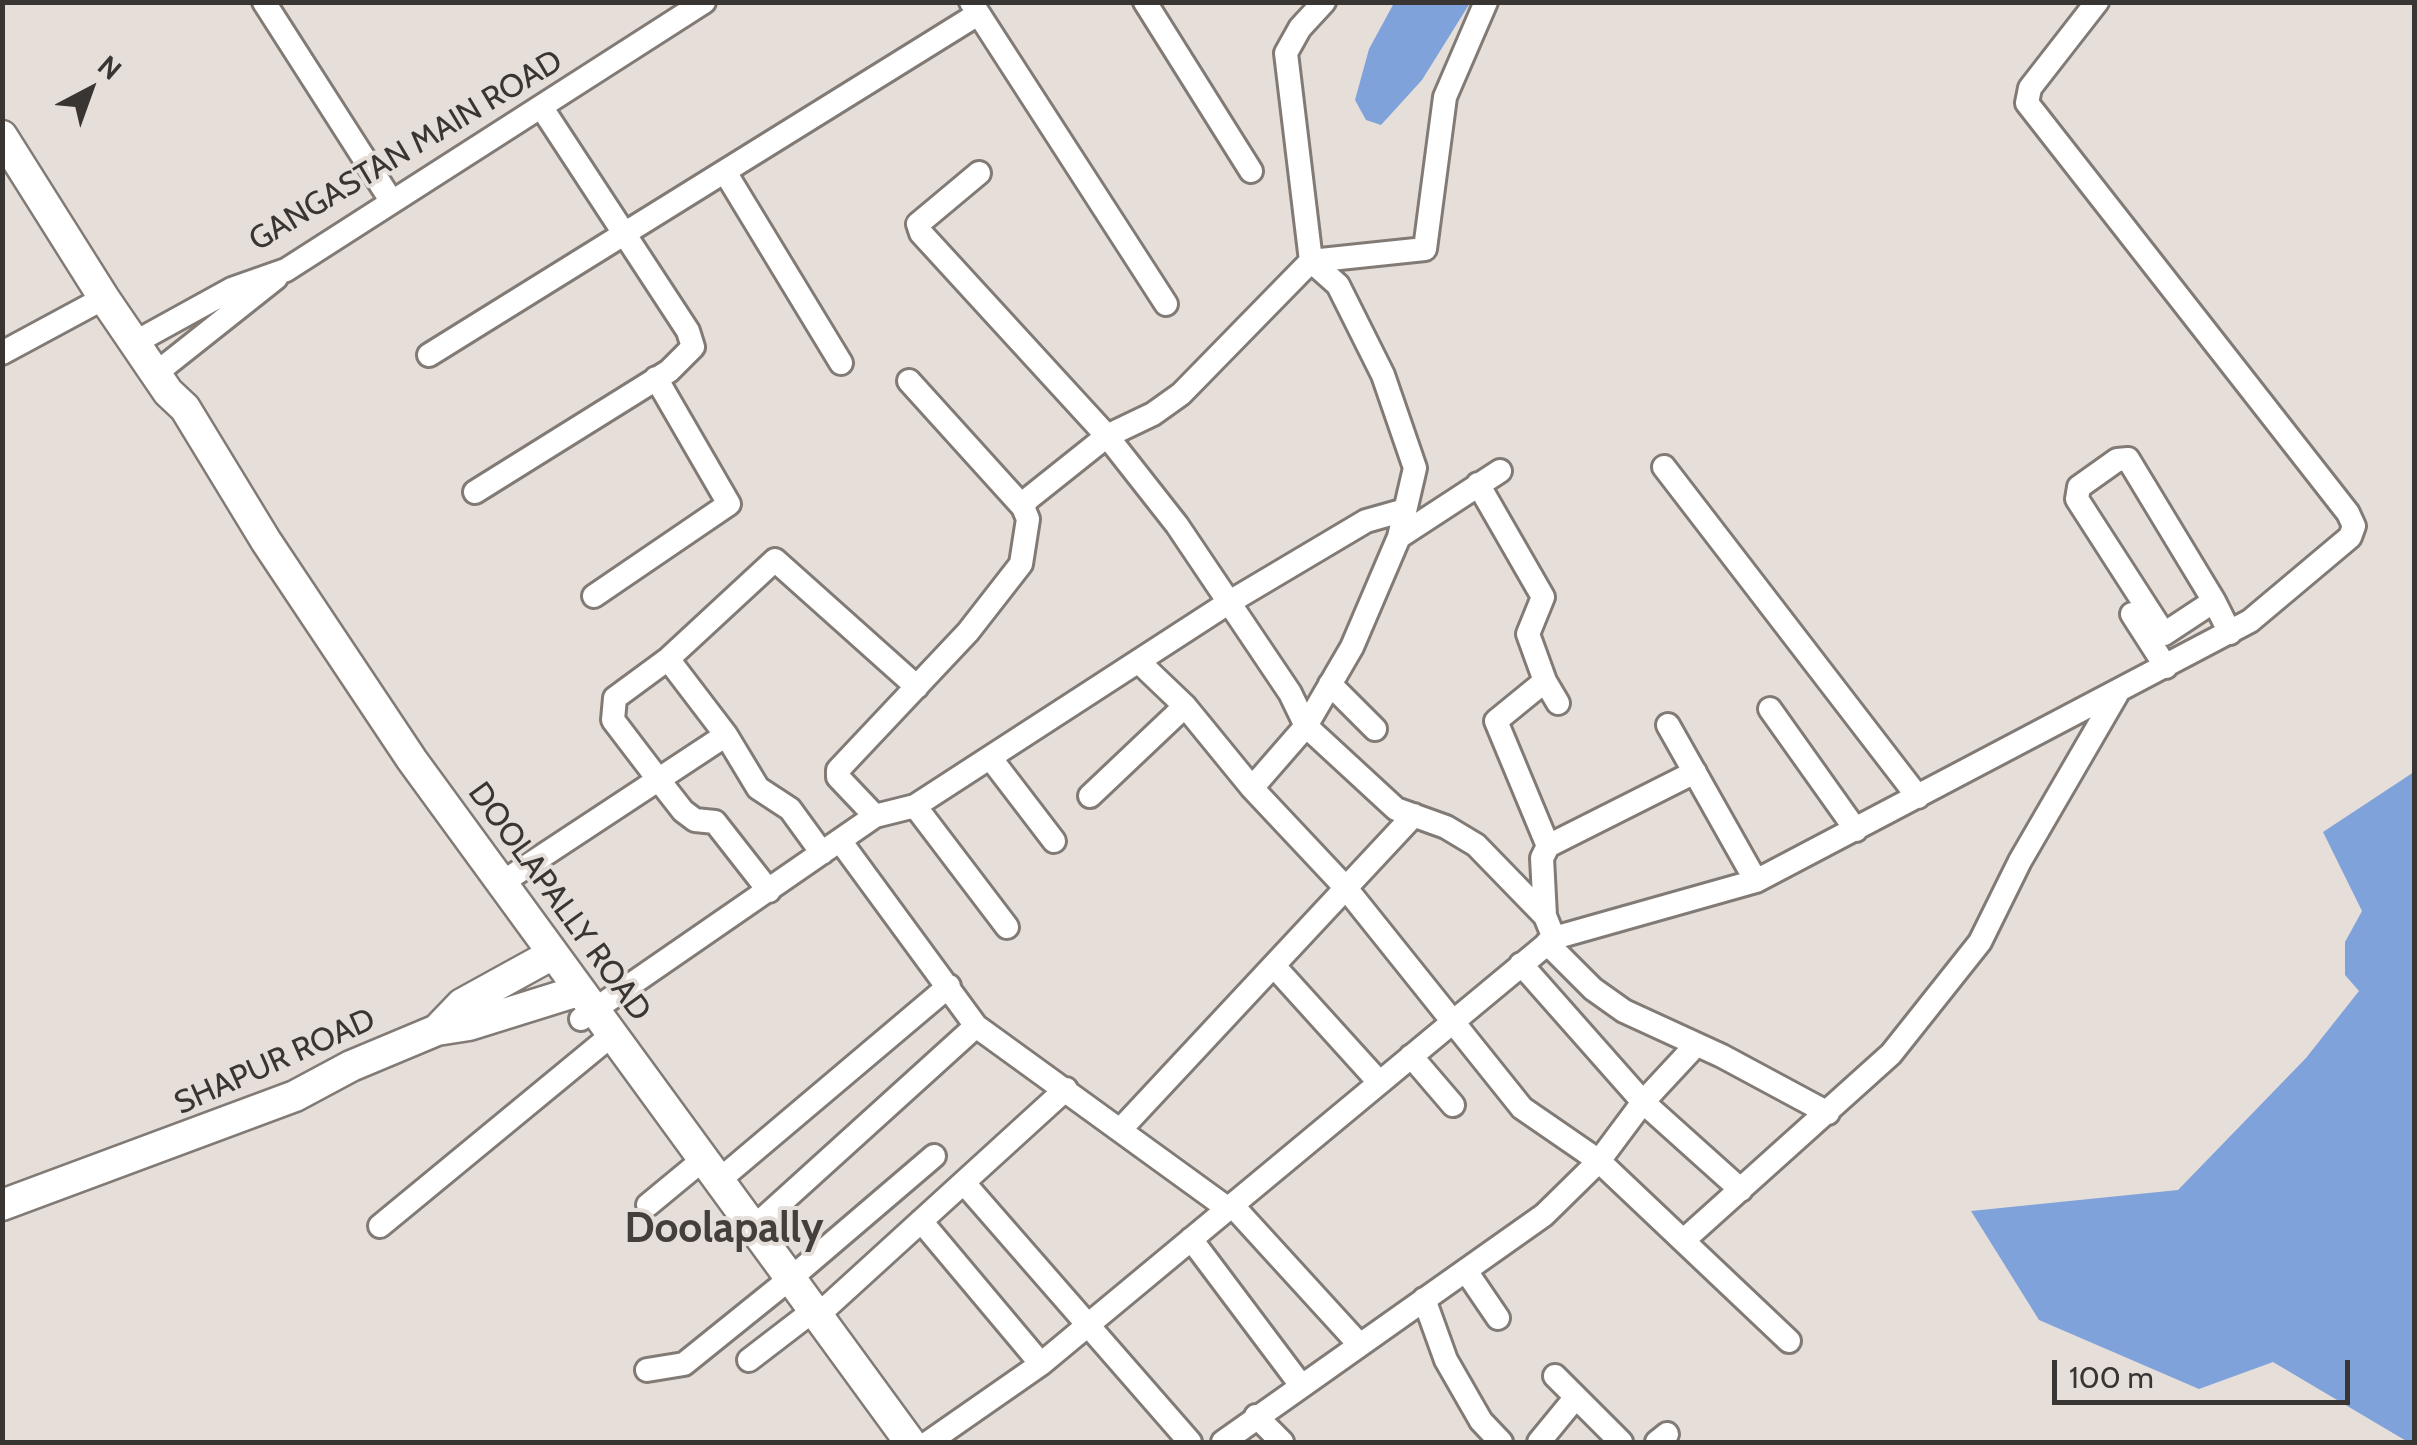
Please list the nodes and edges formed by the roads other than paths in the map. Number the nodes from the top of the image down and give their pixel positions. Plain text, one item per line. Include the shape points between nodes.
1 (264, 2) edge
2 (704, 2) edge
3 (1144, 2) edge
4 (1324, 2) edge
5 (1486, 2) edge
6 (2097, 2) edge
7 (975, 8) edge
8 (542, 108) junction
9 (2, 136) edge
10 (1251, 171) dead end
11 (725, 172) junction
12 (979, 173) dead end
13 (392, 202) junction
14 (624, 236) junction
15 (1312, 261) junction
16 (286, 270) junction
17 (104, 298) junction
18 (1166, 304) dead end
19 (134, 343) junction
20 (2, 353) edge
21 (429, 355) dead end
22 (841, 363) dead end
23 (656, 378) junction
24 (910, 382) dead end
25 (162, 383) junction
26 (1107, 436) junction
27 (1664, 467) dead end
28 (1500, 471) dead end
29 (1478, 484) junction
30 (474, 492) dead end
31 (1023, 507) junction
32 (1405, 510) junction
33 (2082, 535) dead end
34 (1399, 537) junction
35 (594, 596) dead end
36 (2214, 601) junction
37 (1228, 603) junction
38 (2230, 632) junction
39 (668, 658) junction
40 (1140, 662) junction
41 (2166, 667) junction
42 (1545, 681) junction
43 (1330, 684) junction
44 (917, 687) junction
45 (2116, 694) junction
46 (1558, 703) dead end
47 (1185, 706) junction
48 (1770, 709) dead end
49 (1668, 725) dead end
50 (1306, 726) junction
51 (1375, 729) dead end
52 (726, 735) junction
53 (992, 760) junction
54 (1696, 772) junction
55 (658, 779) junction
56 (1252, 788) junction
57 (1090, 796) dead end
58 (1918, 797) junction
59 (915, 806) junction
60 (876, 816) junction
61 (1414, 816) junction
62 (1856, 830) junction
63 (1054, 841) dead end
64 (1548, 846) junction
65 (832, 848) junction
66 (503, 882) junction
67 (1756, 882) junction
68 (1344, 887) junction
69 (769, 891) junction
70 (1007, 927) dead end
71 (1548, 932) junction
72 (545, 958) junction
73 (1521, 964) junction
74 (1274, 966) junction
75 (949, 986) junction
76 (589, 1016) junction
77 (1450, 1023) junction
78 (976, 1026) junction
79 (437, 1030) junction
80 (1696, 1045) junction
81 (1411, 1056) junction
82 (1380, 1082) junction
83 (1066, 1089) junction
84 (1642, 1102) junction
85 (1453, 1105) dead end
86 (1828, 1113) junction
87 (1120, 1129) junction
88 (934, 1156) dead end
89 (1599, 1162) junction
90 (706, 1174) junction
91 (964, 1183) junction
92 (1741, 1190) junction
93 (2, 1205) edge
94 (648, 1205) dead end
95 (1230, 1206) junction
96 (921, 1221) junction
97 (380, 1226) dead end
98 (753, 1228) junction
99 (1191, 1239) junction
100 (1684, 1240) junction
101 (1466, 1271) junction
102 (786, 1282) junction
103 (1424, 1299) junction
104 (811, 1317) junction
105 (1498, 1318) dead end
106 (1087, 1325) junction
107 (1789, 1341) dead end
108 (1358, 1344) junction
109 (749, 1360) dead end
110 (1041, 1364) junction
111 (646, 1370) dead end
112 (1555, 1376) dead end
113 (1300, 1384) junction
114 (1576, 1397) junction
115 (1256, 1416) junction
116 (895, 1442) edge
117 (910, 1442) edge
118 (929, 1442) edge
119 (1190, 1442) edge
120 (1222, 1442) edge
121 (1282, 1442) edge
122 (1501, 1442) edge
123 (1540, 1442) edge
124 (1621, 1442) edge

1 - 13 street
2 - 8 street, GANGASTAN MAIN ROAD
3 - 10 street
4 - 15 street via 1286,54
5 - 15 street via 1445,97 1425,249
6 - 38 street via 2030,88 2027,103 2354,526 2315,568
7 - 11 street
7 - 18 street
8 - 13 street, GANGASTAN MAIN ROAD
8 - 14 street
9 - 17 main road, DOOLAPALLY ROAD
11 - 14 street
11 - 22 street
12 - 26 street via 918,224 921,233
13 - 16 street, GANGASTAN MAIN ROAD
14 - 21 street
14 - 23 street via 693,347
15 - 26 street via 1181,394
15 - 32 street via 1338,285 1394,400 1414,468
16 - 19 street, GANGASTAN MAIN ROAD via 232,289
16 - 25 street
17 - 19 main road, DOOLAPALLY ROAD
17 - 20 street
19 - 25 main road, DOOLAPALLY ROAD
23 - 30 street
23 - 35 street via 729,504
24 - 31 street
25 - 66 main road, DOOLAPALLY ROAD via 185,408 412,760
25 - 72 main road, DOOLAPALLY ROAD via 169,411 245,534
26 - 31 street
26 - 37 street
27 - 58 street
28 - 29 street
29 - 34 street
29 - 42 street via 1542,596 1528,634
31 - 44 street via 1028,518 1021,564
32 - 34 street
32 - 37 street via 1366,521
33 - 41 street
34 - 43 street
36 - 36 street via 2128,458 2079,488 2077,499 2164,634
36 - 38 street
37 - 40 street
37 - 50 street
38 - 41 street
39 - 44 street via 775,560
39 - 52 street
39 - 55 street via 616,698 611,712
40 - 47 street
40 - 53 street
41 - 45 street
42 - 46 street
42 - 64 street via 1496,721
43 - 50 street
43 - 51 street
44 - 60 street via 838,770
45 - 58 street
45 - 86 street via 1980,942 1892,1054
47 - 56 street
47 - 57 street
48 - 62 street
49 - 54 street
50 - 56 street
50 - 61 street via 1396,809
52 - 55 street
52 - 65 street via 758,788
53 - 59 street
53 - 63 street
54 - 64 street
54 - 67 street
55 - 66 street
55 - 69 street via 695,820 715,822
56 - 68 street
58 - 62 street
59 - 60 street
59 - 70 street
60 - 65 street
61 - 68 street
61 - 71 street via 1476,846
62 - 67 street
64 - 71 street via 1542,858
65 - 69 street
65 - 75 street
66 - 72 main road, DOOLAPALLY ROAD
67 - 71 street
68 - 74 street
68 - 77 street
69 - 76 street
71 - 73 street
71 - 80 street via 1593,988 1624,1011
72 - 76 main road, DOOLAPALLY ROAD
72 - 79 main road via 462,1004
73 - 77 street
73 - 84 street
74 - 82 street
74 - 87 street
75 - 78 street
75 - 90 street
76 - 79 main road, SHAPUR ROAD
76 - 90 main road, DOOLAPALLY ROAD
76 - 97 street
77 - 81 street
77 - 89 street via 1522,1108
78 - 83 street
78 - 98 street
79 - 93 main road, SHAPUR ROAD via 295,1096
80 - 84 street
80 - 86 street
81 - 82 street
81 - 85 street
82 - 95 street
83 - 87 street
83 - 91 street
84 - 89 street
84 - 92 street
86 - 92 street
87 - 95 street
88 - 102 street
89 - 100 street
89 - 101 street via 1544,1215
90 - 94 street
90 - 98 main road, DOOLAPALLY ROAD
90 - 102 main road, DOOLAPALLY ROAD
91 - 96 street
91 - 106 street
92 - 100 street
95 - 99 street
95 - 108 street
96 - 104 street
96 - 110 street
98 - 102 main road, DOOLAPALLY ROAD
99 - 106 street
99 - 113 street
100 - 107 street
101 - 103 street
101 - 105 street
102 - 104 main road, DOOLAPALLY ROAD
102 - 111 street via 684,1364
103 - 108 street
103 - 122 street via 1446,1360
104 - 109 street
104 - 116 main road, DOOLAPALLY ROAD
104 - 117 main road, DOOLAPALLY ROAD
106 - 110 street
106 - 119 street
108 - 113 street
110 - 118 street
112 - 114 street
113 - 115 street
114 - 123 street
114 - 124 street
115 - 120 street
115 - 121 street

